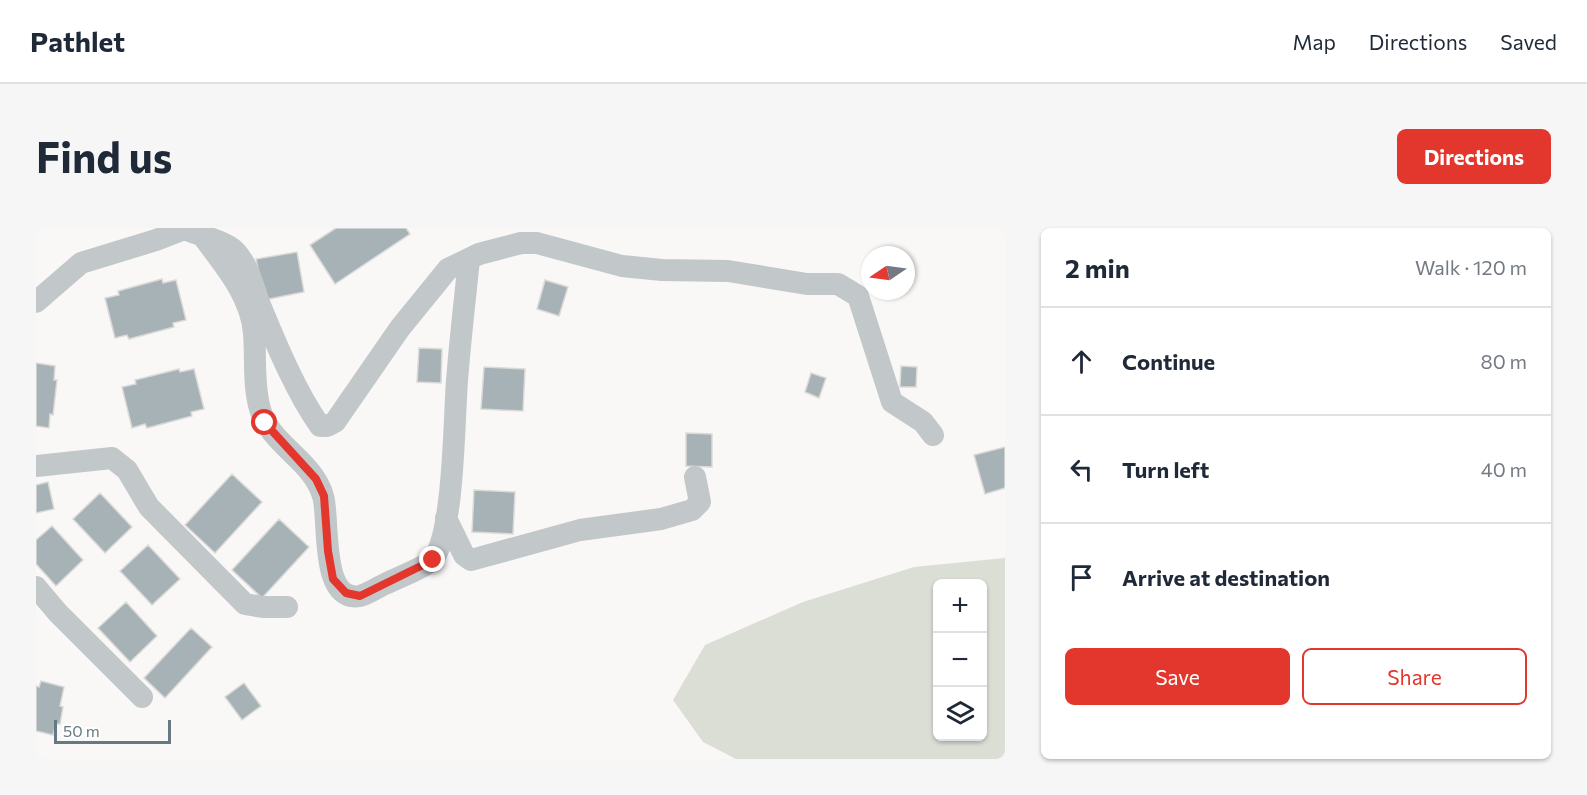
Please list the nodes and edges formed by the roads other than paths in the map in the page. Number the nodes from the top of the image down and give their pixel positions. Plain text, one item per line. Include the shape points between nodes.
1 (192, 232) edge
2 (469, 259) junction
3 (36, 302) edge
4 (933, 435) dead end
5 (36, 466) edge
6 (695, 477) dead end
7 (446, 518) junction
8 (36, 588) edge
9 (287, 607) dead end
10 (142, 697) dead end

1 - 2 street via 222,243 241,260 320,426 335,422 400,328 448,269
1 - 3 street via 81,263
1 - 7 street via 237,285 252,316 259,408 265,423 316,479 324,496 333,579 346,593 360,596 433,560
2 - 4 street via 521,243 537,243 622,266 728,271 838,285 858,296 892,402 923,422
2 - 7 street
5 - 9 street via 112,458 127,470 149,507 245,604
6 - 7 street via 699,502 692,510 661,519 580,530 471,560 464,555
8 - 10 street

